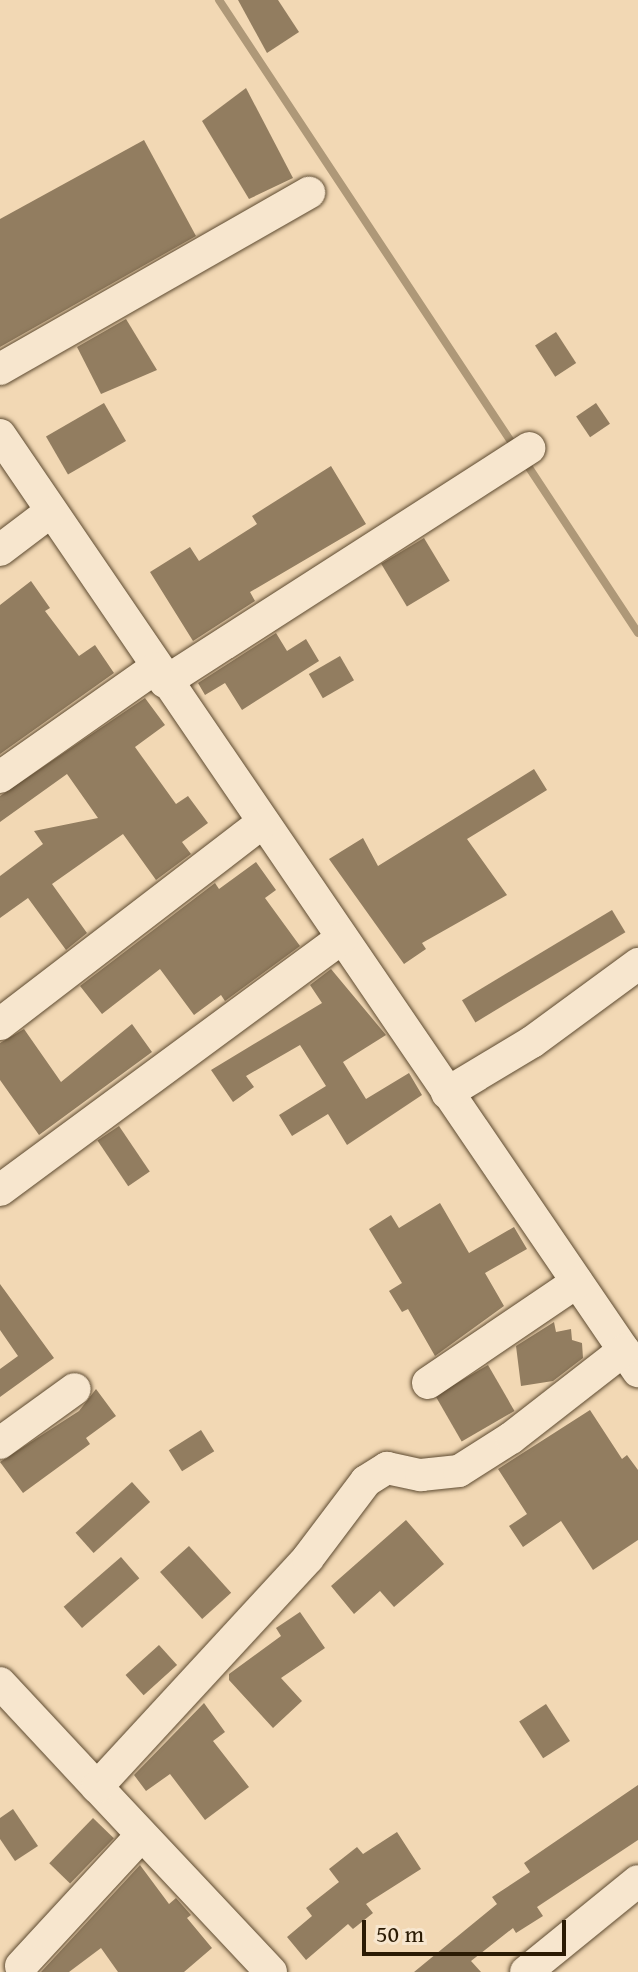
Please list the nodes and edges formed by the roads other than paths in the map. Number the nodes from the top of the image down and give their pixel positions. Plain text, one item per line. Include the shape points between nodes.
1 (309, 193) dead end
2 (0, 369) edge
3 (0, 435) edge
4 (529, 448) dead end
5 (50, 512) junction
6 (0, 550) edge
7 (160, 675) junction
8 (0, 777) edge
9 (262, 823) junction
10 (342, 938) junction
11 (638, 964) edge
12 (0, 1024) edge
13 (447, 1093) junction
14 (0, 1190) edge
15 (577, 1282) junction
16 (631, 1361) edge
17 (428, 1383) dead end
18 (75, 1389) dead end
19 (0, 1443) edge
20 (0, 1683) edge
21 (97, 1787) junction
22 (141, 1836) junction
23 (638, 1881) edge
24 (21, 1966) dead end
25 (271, 1972) edge
26 (526, 1972) edge

1 - 2 street
3 - 5 street
4 - 7 street
5 - 6 street
5 - 7 street
7 - 8 street
7 - 9 street
9 - 10 street
9 - 12 street
10 - 13 street
10 - 14 street
11 - 13 street via 532,1042
13 - 15 street
15 - 16 street
15 - 17 street
16 - 21 street via 459,1471 421,1475 387,1468 366,1481 308,1558
18 - 19 street
20 - 21 street
21 - 22 street
22 - 24 street
22 - 25 street
23 - 26 street

